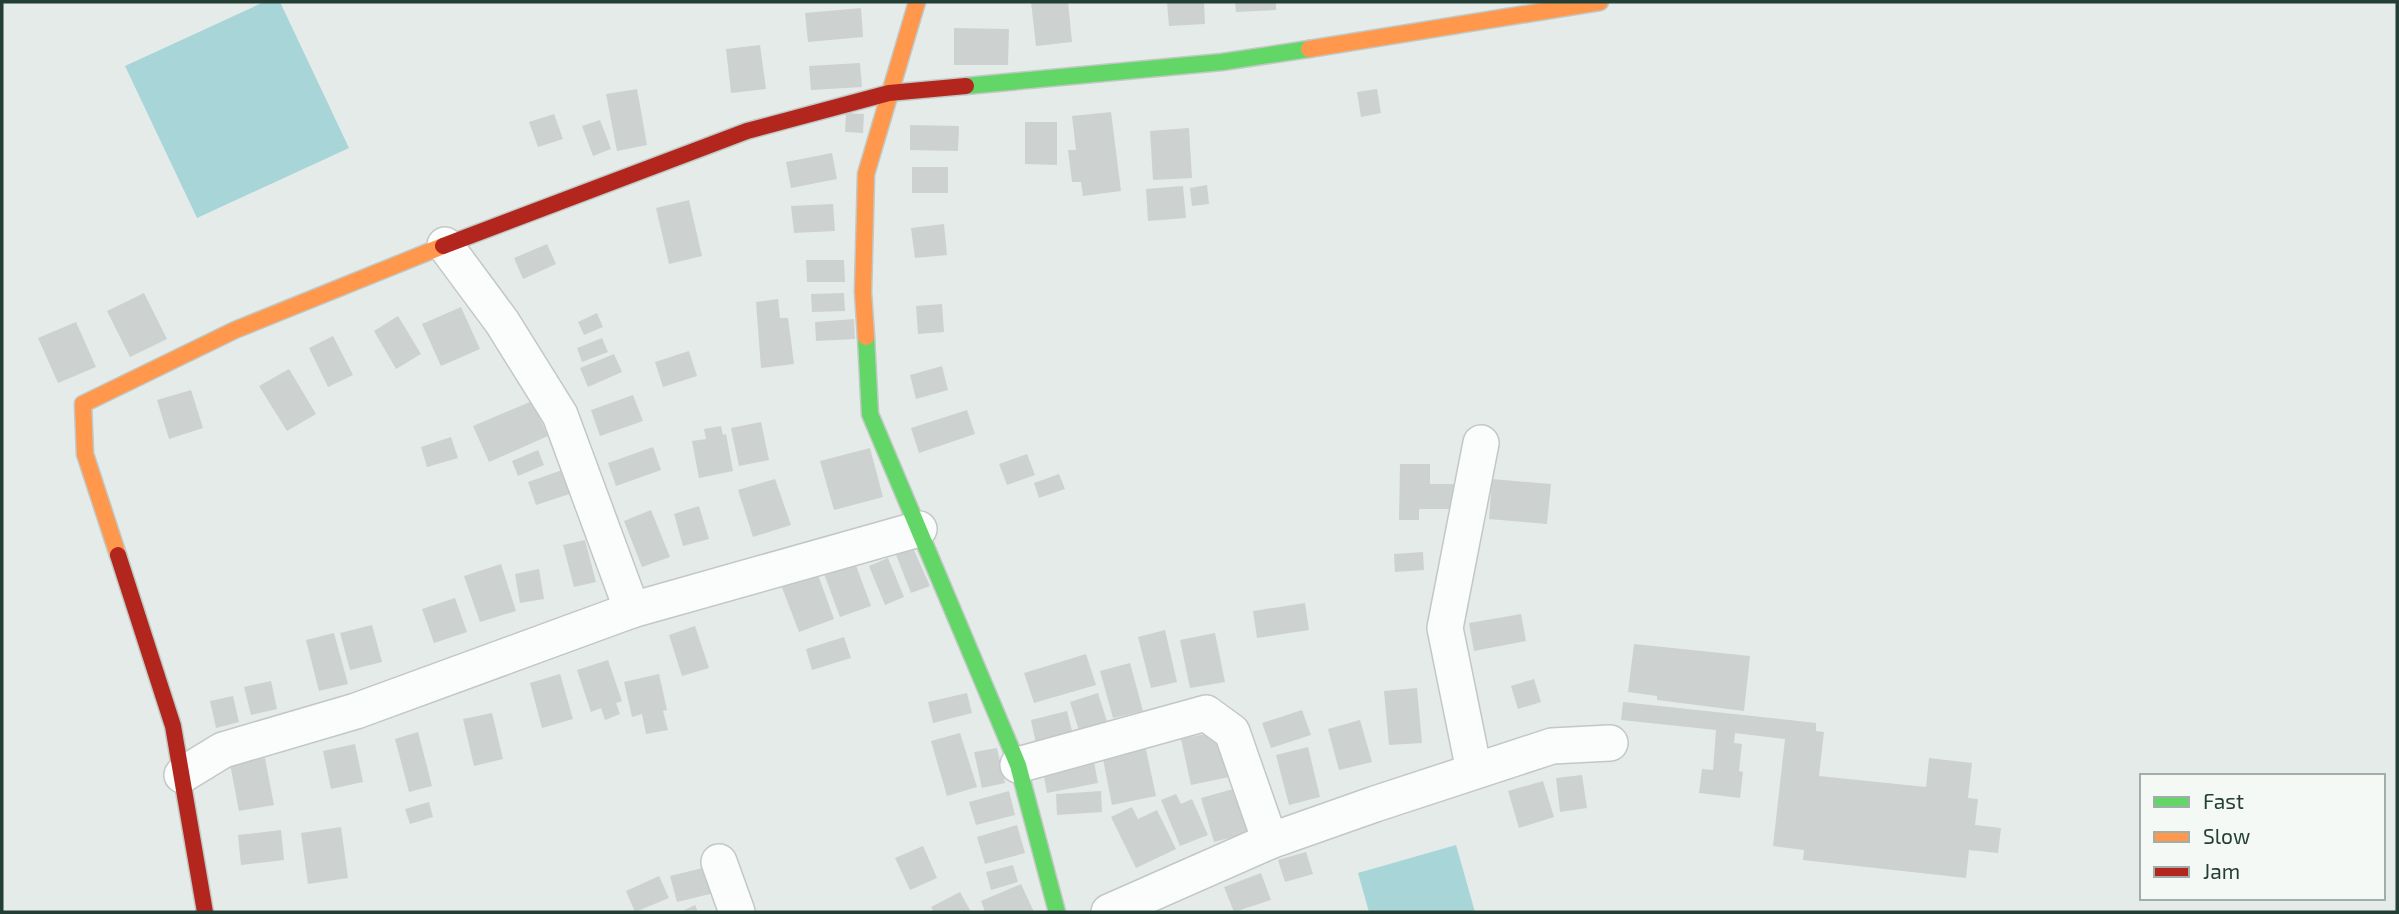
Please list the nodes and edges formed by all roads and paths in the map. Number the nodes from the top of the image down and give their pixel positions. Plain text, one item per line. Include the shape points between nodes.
1 (917, 2) edge
2 (1600, 2) edge
3 (889, 93) junction
4 (445, 244) junction
5 (1481, 443) dead end
6 (919, 529) junction
7 (632, 610) junction
8 (1610, 743) dead end
9 (1018, 765) junction
10 (1474, 771) junction
11 (182, 775) junction
12 (1270, 841) junction
13 (719, 862) dead end
14 (205, 912) edge
15 (737, 912) edge
16 (1057, 912) edge
17 (1109, 912) edge

1 - 3 street
2 - 3 street via 1222,62
3 - 4 street via 747,131
3 - 6 street via 866,174 863,292 870,414
4 - 7 street via 502,322 560,415
4 - 11 street via 235,330 83,404 85,454 173,726
5 - 10 street via 1445,628
6 - 7 street
6 - 9 street
7 - 11 street via 356,711 223,750
8 - 10 street via 1552,746
9 - 12 street via 1206,713 1232,732
9 - 16 street
10 - 12 street
11 - 14 street
12 - 17 street
13 - 15 street

